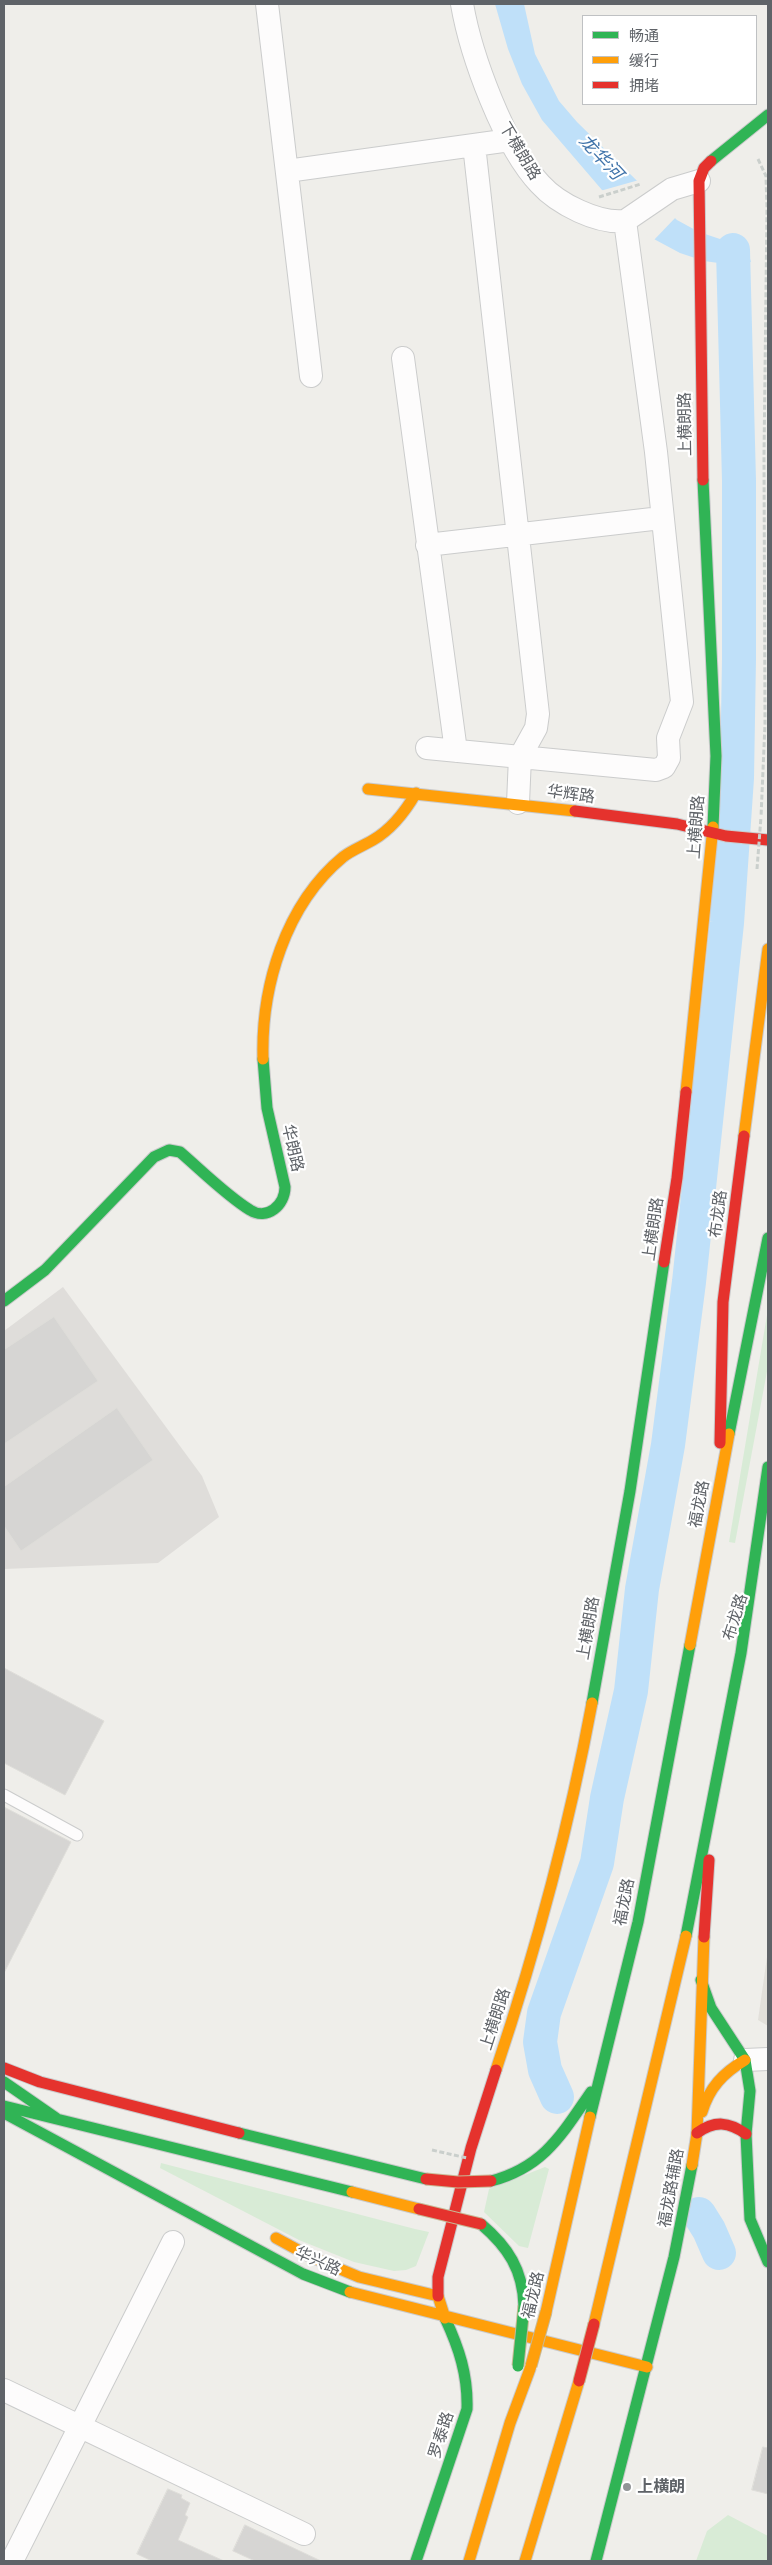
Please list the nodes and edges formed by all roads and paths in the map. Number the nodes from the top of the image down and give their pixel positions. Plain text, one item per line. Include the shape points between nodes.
1 (267, 4) edge
2 (462, 4) edge
3 (768, 115) edge
4 (760, 134) dead end
5 (741, 138) junction
6 (510, 140) junction
7 (474, 145) junction
8 (758, 159) dead end
9 (287, 171) junction
10 (699, 181) junction
11 (656, 188) junction
12 (597, 198) dead end
13 (625, 221) junction
14 (403, 358) dead end
15 (310, 376) dead end
16 (661, 518) junction
17 (518, 535) junction
18 (427, 545) junction
19 (427, 748) dead end
20 (456, 751) junction
21 (520, 757) junction
22 (368, 789) dead end
23 (416, 793) junction
24 (518, 803) junction
25 (713, 833) junction
26 (768, 840) edge
27 (757, 869) dead end
28 (768, 950) edge
29 (768, 1238) edge
30 (4, 1301) edge
31 (768, 1467) edge
32 (719, 1485) junction
33 (766, 1570) dead end
34 (741, 1653) junction
35 (4, 1795) edge
36 (710, 1811) junction
37 (77, 1834) dead end
38 (701, 1980) junction
39 (768, 2059) edge
40 (745, 2060) junction
41 (4, 2068) edge
42 (4, 2082) edge
43 (598, 2083) junction
44 (4, 2106) edge
45 (4, 2113) edge
46 (61, 2122) junction
47 (697, 2133) junction
48 (746, 2134) junction
49 (94, 2140) dead end
50 (268, 2233) dead end
51 (173, 2242) dead end
52 (768, 2262) edge
53 (438, 2296) junction
54 (445, 2318) junction
55 (646, 2367) junction
56 (4, 2390) edge
57 (510, 2423) junction
58 (81, 2426) junction
59 (304, 2534) dead end
60 (12, 2561) edge
61 (416, 2561) edge
62 (469, 2561) edge
63 (525, 2561) edge
64 (596, 2561) edge

1 - 9 street
2 - 6 street, 下横朗路 via 474,51
3 - 5 main road
4 - 5 main road
5 - 10 main road via 712,159
6 - 7 street
6 - 13 street, 下横朗路 via 541,185 587,216 611,222
7 - 9 street
7 - 17 street
8 - 27 path, bridge via 766,176 767,208 765,724
9 - 15 street
10 - 11 street
10 - 25 main road, 上横朗路 via 701,439 716,756
11 - 12 path
11 - 13 street
13 - 16 street via 656,452
14 - 18 street
16 - 17 street
16 - 21 street via 682,702 668,738 669,758 664,767 656,770
17 - 18 street
17 - 21 street via 538,721
18 - 20 street
19 - 20 street
20 - 21 street
21 - 24 street
22 - 23 main road, 华辉路
23 - 24 main road, 华辉路
23 - 30 main road, 华朗路 via 408,808 389,829 345,856 321,878 303,904 272,978 264,1017 264,1073 267,1107 286,1192 280,1206 261,1214 251,1211 180,1152 169,1150 154,1157 45,1270
24 - 25 main road, 华辉路 via 677,824
25 - 26 main road, 华辉路
25 - 53 main road, 上横朗路 via 677,1178 630,1491 580,1767 528,1973 472,2148 438,2277
28 - 32 main road, 布龙路 via 723,1302
29 - 32 main road, 福龙路
31 - 34 main road
32 - 43 main road, 福龙路 via 638,1922
33 - 34 main road, 布龙路
34 - 36 main road
35 - 37 lane
36 - 38 main road, 福龙路辅路
36 - 63 main road, bridge via 685,1942 594,2324
38 - 40 main road via 711,2008
38 - 47 main road, 福龙路辅路
39 - 40 street
40 - 47 main road via 720,2076 711,2089
40 - 48 main road via 750,2091
41 - 43 main road, bridge via 40,2082 99,2098 426,2179 458,2182 512,2177 532,2166 557,2142
42 - 46 main road
43 - 57 main road, 福龙路, bridge via 546,2312
44 - 46 main road
45 - 54 main road, 华兴路 via 303,2274 360,2296
46 - 49 main road
46 - 57 main road, bridge via 481,2224 513,2256 522,2279 524,2306
47 - 48 main road via 705,2126 724,2122
47 - 55 main road, 福龙路辅路 via 674,2258
48 - 52 main road via 750,2219
50 - 53 main road, 华兴路 via 309,2256 360,2277
51 - 58 street
53 - 54 main road, 上横朗路
54 - 55 main road, 华兴路
54 - 61 main road, 罗泰路 via 466,2367 466,2409
55 - 64 main road, 福龙路辅路
56 - 58 street
57 - 62 main road, 福龙路
58 - 59 street
58 - 60 street

